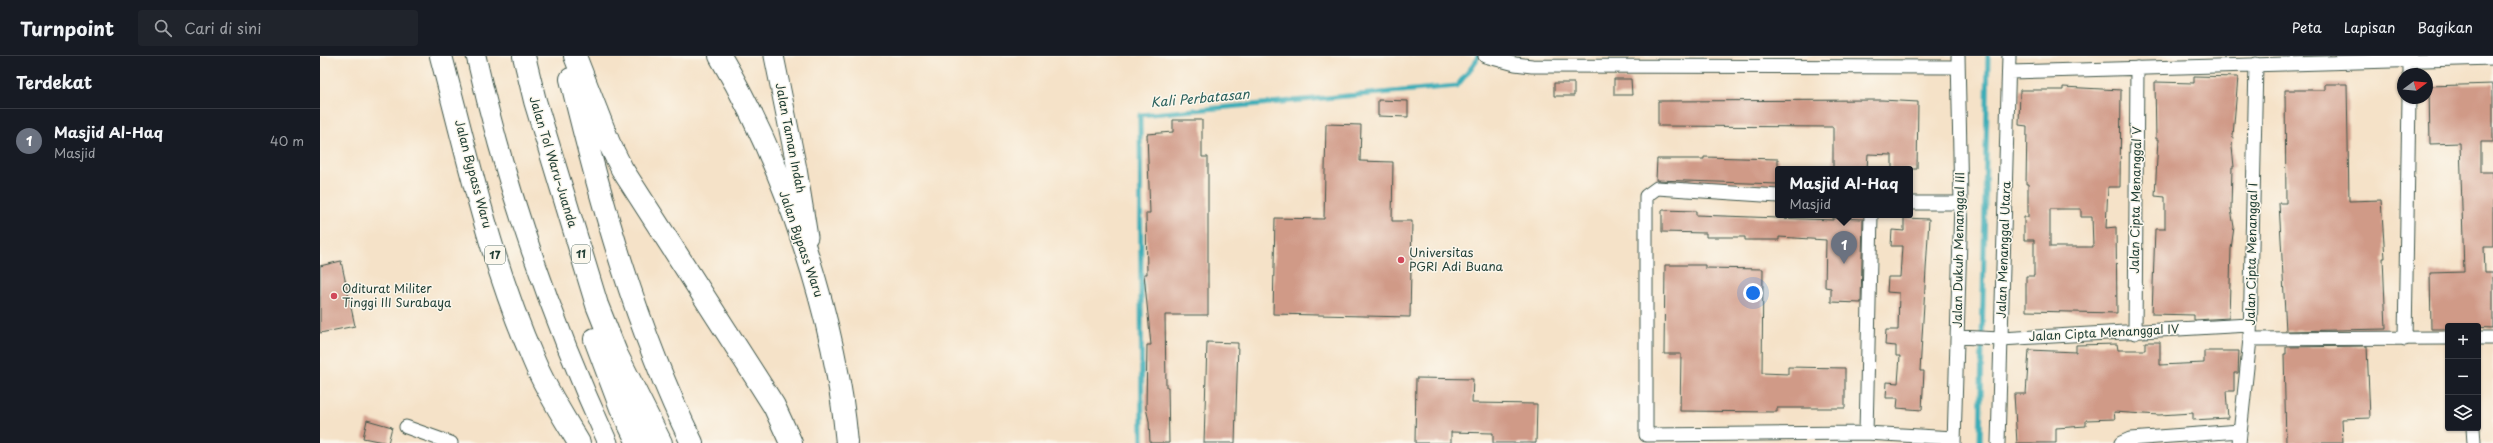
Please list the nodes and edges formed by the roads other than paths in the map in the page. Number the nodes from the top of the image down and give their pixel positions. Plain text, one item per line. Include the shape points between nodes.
1 (441, 56) edge
2 (476, 56) edge
3 (524, 56) edge
4 (566, 56) edge
5 (575, 56) edge
6 (774, 56) edge
7 (1485, 56) edge
8 (2009, 56) edge
9 (721, 58) edge
10 (2493, 58) edge
11 (1501, 59) edge
12 (2410, 60) junction
13 (1582, 61) edge
14 (1958, 61) edge
15 (2256, 64) junction
16 (2137, 68) junction
17 (2410, 68) edge
18 (2009, 72) junction
19 (535, 101) junction
20 (2409, 104) edge
21 (1775, 196) edge
22 (1913, 203) edge
23 (1961, 203) junction
24 (1871, 218) edge
25 (812, 269) junction
26 (2249, 325) junction
27 (2135, 332) junction
28 (1963, 338) junction
29 (1996, 338) junction
30 (2406, 338) junction
31 (2445, 338) edge
32 (2481, 338) edge
33 (2493, 338) edge
34 (2250, 339) junction
35 (406, 428) dead end
36 (2473, 431) edge
37 (1866, 433) junction
38 (2240, 437) edge
39 (428, 439) edge
40 (1954, 440) edge
41 (452, 443) edge
42 (579, 443) edge
43 (608, 443) edge
44 (638, 443) edge
45 (661, 443) edge
46 (692, 443) edge
47 (791, 443) edge
48 (847, 443) edge
49 (1998, 443) edge
50 (2121, 443) edge
51 (2474, 443) edge

1 - 42 highway, Jalan Bypass Waru / 17 via 493,250 520,326 549,392
2 - 43 street via 516,209 571,361
3 - 19 highway, Jalan Tol Waru–Juanda / 11
4 - 46 highway via 603,203 630,290 666,390
5 - 47 highway via 609,143 622,169 774,406
6 - 25 street, Jalan Taman Indah via 797,169
7 - 11 street
8 - 18 street, Jalan Menanggal Utara
9 - 25 highway, Jalan Bypass Waru via 777,176
10 - 12 street
11 - 13 street via 1532,66
12 - 15 street
12 - 17 street
13 - 14 street
14 - 23 street, Jalan Dukuh Menanggal III
15 - 16 street
15 - 26 street, Jalan Cipta Menanggal I
16 - 18 street
16 - 27 street, Jalan Cipta Menanggal V
18 - 29 street, Jalan Menanggal Utara
19 - 44 highway via 551,201 569,264 598,348
19 - 45 highway, Jalan Tol Waru–Juanda / 11 via 597,305 616,353
20 - 30 street
21 - 37 street via 1657,188 1646,196 1646,435
22 - 23 street
23 - 28 street, Jalan Dukuh Menanggal III
24 - 37 street
25 - 48 highway, Jalan Bypass Waru via 837,376
26 - 27 street, Jalan Cipta Menanggal IV
26 - 34 street, Jalan Cipta Menanggal I
27 - 29 street, Jalan Cipta Menanggal IV
28 - 29 street, Jalan Cipta Menanggal IV
28 - 40 street, Jalan Dukuh Menanggal III
29 - 49 street, Jalan Menanggal Utara
30 - 31 street
30 - 34 street
32 - 33 street
34 - 38 street, Jalan Cipta Menanggal I
35 - 39 street
36 - 51 street
37 - 40 street
38 - 50 street via 2130,439
39 - 41 street

